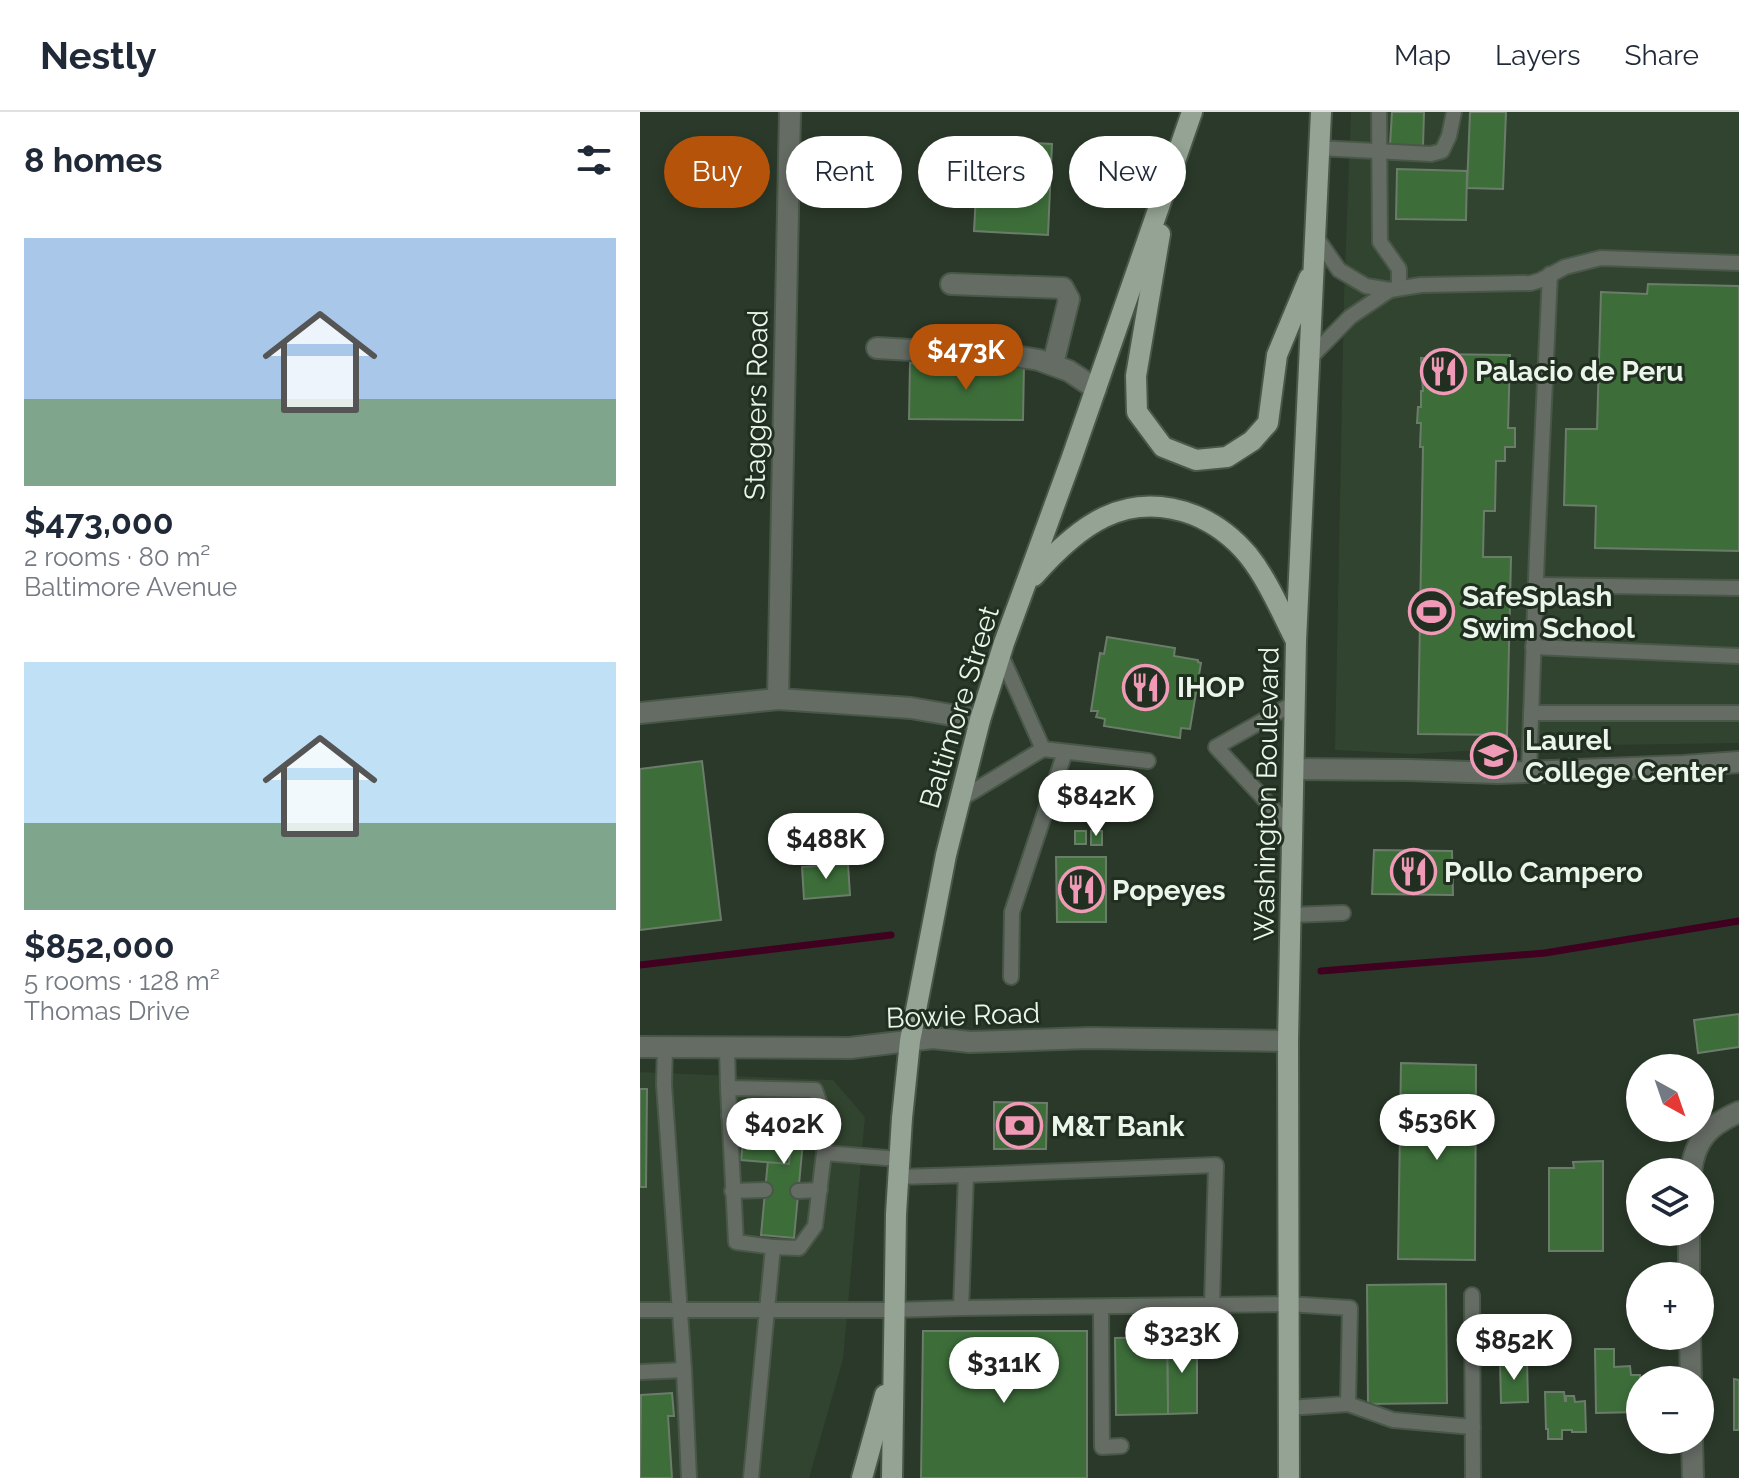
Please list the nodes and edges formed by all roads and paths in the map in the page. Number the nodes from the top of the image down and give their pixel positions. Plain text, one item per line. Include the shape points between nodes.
1 (790, 112) edge
2 (1321, 112) edge
3 (1379, 112) edge
4 (1454, 112) edge
5 (1190, 113) edge
6 (1183, 136) edge
7 (1319, 148) junction
8 (1379, 151) junction
9 (1159, 208) edge
10 (1164, 208) edge
11 (1316, 237) junction
12 (1739, 263) edge
13 (1315, 264) junction
14 (1550, 274) junction
15 (951, 284) dead end
16 (1395, 288) junction
17 (877, 348) dead end
18 (1311, 357) junction
19 (1053, 364) junction
20 (1096, 389) junction
21 (1536, 585) junction
22 (1025, 586) junction
23 (1739, 588) edge
24 (1296, 641) junction
25 (1533, 647) junction
26 (1001, 655) junction
27 (1739, 656) edge
28 (778, 699) junction
29 (1296, 702) junction
30 (640, 713) edge
31 (1531, 713) junction
32 (1739, 713) edge
33 (980, 720) junction
34 (1043, 749) junction
35 (1065, 752) junction
36 (1148, 761) dead end
37 (1739, 762) edge
38 (1294, 769) junction
39 (1529, 772) junction
40 (959, 800) junction
41 (1293, 830) junction
42 (1343, 913) dead end
43 (1291, 915) junction
44 (1011, 977) dead end
45 (910, 1041) junction
46 (1288, 1041) junction
47 (640, 1047) edge
48 (665, 1047) junction
49 (727, 1047) junction
50 (728, 1088) junction
51 (1739, 1112) edge
52 (729, 1116) junction
53 (772, 1119) dead end
54 (805, 1121) dead end
55 (826, 1121) junction
56 (824, 1153) junction
57 (1694, 1158) edge
58 (898, 1168) junction
59 (966, 1175) junction
60 (765, 1190) dead end
61 (820, 1190) junction
62 (732, 1191) junction
63 (798, 1191) dead end
64 (773, 1247) junction
65 (1472, 1295) dead end
66 (1288, 1304) junction
67 (1212, 1305) junction
68 (1101, 1307) junction
69 (961, 1308) junction
70 (640, 1310) edge
71 (679, 1310) junction
72 (768, 1310) junction
73 (894, 1310) junction
74 (893, 1368) junction
75 (684, 1370) junction
76 (640, 1372) edge
77 (1348, 1404) junction
78 (1288, 1408) junction
79 (1473, 1427) junction
80 (1121, 1446) dead end
81 (1692, 1454) edge
82 (689, 1478) edge
83 (751, 1478) edge
84 (862, 1478) edge
85 (892, 1478) edge
86 (1289, 1478) edge
87 (1473, 1478) edge
88 (1693, 1478) edge

1 - 28 street, Staggers Road
2 - 7 main road, Washington Boulevard
3 - 8 lane
4 - 8 lane via 1442,151
5 - 6 main road
7 - 8 lane
7 - 11 main road, Washington Boulevard
8 - 16 lane via 1380,242 1399,269
9 - 20 main road, Baltimore Street
10 - 13 main road via 1136,376 1137,412 1163,447 1196,460 1227,457 1268,423 1277,355
11 - 13 main road, Washington Boulevard
11 - 16 lane via 1339,270 1366,286
12 - 14 lane via 1601,258
13 - 18 main road, Washington Boulevard
14 - 16 lane via 1521,284
14 - 21 lane
15 - 19 street via 1063,288 1069,299
16 - 18 lane via 1350,317
17 - 19 street via 1015,356
18 - 24 main road, Washington Boulevard
19 - 20 street
20 - 22 main road, Baltimore Street
21 - 23 lane
21 - 25 lane
22 - 24 main road via 1072,537 1103,519 1139,506 1178,509 1207,520 1233,539 1262,574
22 - 26 main road, Baltimore Street
24 - 29 main road, Washington Boulevard
25 - 27 lane
25 - 31 lane
26 - 33 main road, Baltimore Street
26 - 34 lane
28 - 30 street
28 - 33 street via 896,706
29 - 38 main road, Washington Boulevard
29 - 41 lane via 1216,747
31 - 32 lane
31 - 39 lane
33 - 40 main road, Baltimore Street
34 - 35 lane
34 - 40 lane
35 - 36 lane
35 - 44 lane via 1012,912
37 - 39 street
38 - 39 street
38 - 41 main road, Washington Boulevard
40 - 45 main road, Baltimore Street
41 - 43 main road, Washington Boulevard
42 - 43 lane
43 - 46 main road, Washington Boulevard
45 - 46 street, Bowie Road
45 - 49 street, Bowie Road via 850,1048
45 - 58 main road, Baltimore Street
46 - 66 main road, Washington Boulevard
47 - 48 street, Bowie Road
48 - 49 street, Bowie Road
48 - 71 lane
49 - 50 lane
50 - 52 lane
50 - 55 lane via 815,1090
51 - 57 street via 1702,1138
52 - 53 lane
52 - 62 lane
54 - 55 lane
55 - 56 lane
56 - 58 lane
56 - 61 lane
58 - 59 lane
58 - 73 main road, Baltimore Street
59 - 67 lane via 1216,1165
59 - 69 lane
60 - 62 lane
61 - 63 lane
61 - 64 lane via 815,1226 799,1248
62 - 64 lane via 736,1242
64 - 72 lane
65 - 79 lane
66 - 67 lane
66 - 77 lane via 1350,1308
66 - 78 main road, Washington Boulevard
67 - 68 lane
68 - 69 lane
68 - 80 lane via 1102,1447
69 - 73 lane
70 - 71 lane
71 - 72 lane
71 - 75 lane
72 - 73 lane
72 - 83 lane
73 - 74 main road, Baltimore Street
74 - 84 main road
74 - 85 main road
75 - 76 lane
75 - 82 lane
77 - 78 lane
77 - 79 lane via 1393,1420
78 - 86 main road, Washington Boulevard
79 - 87 lane
81 - 88 street

